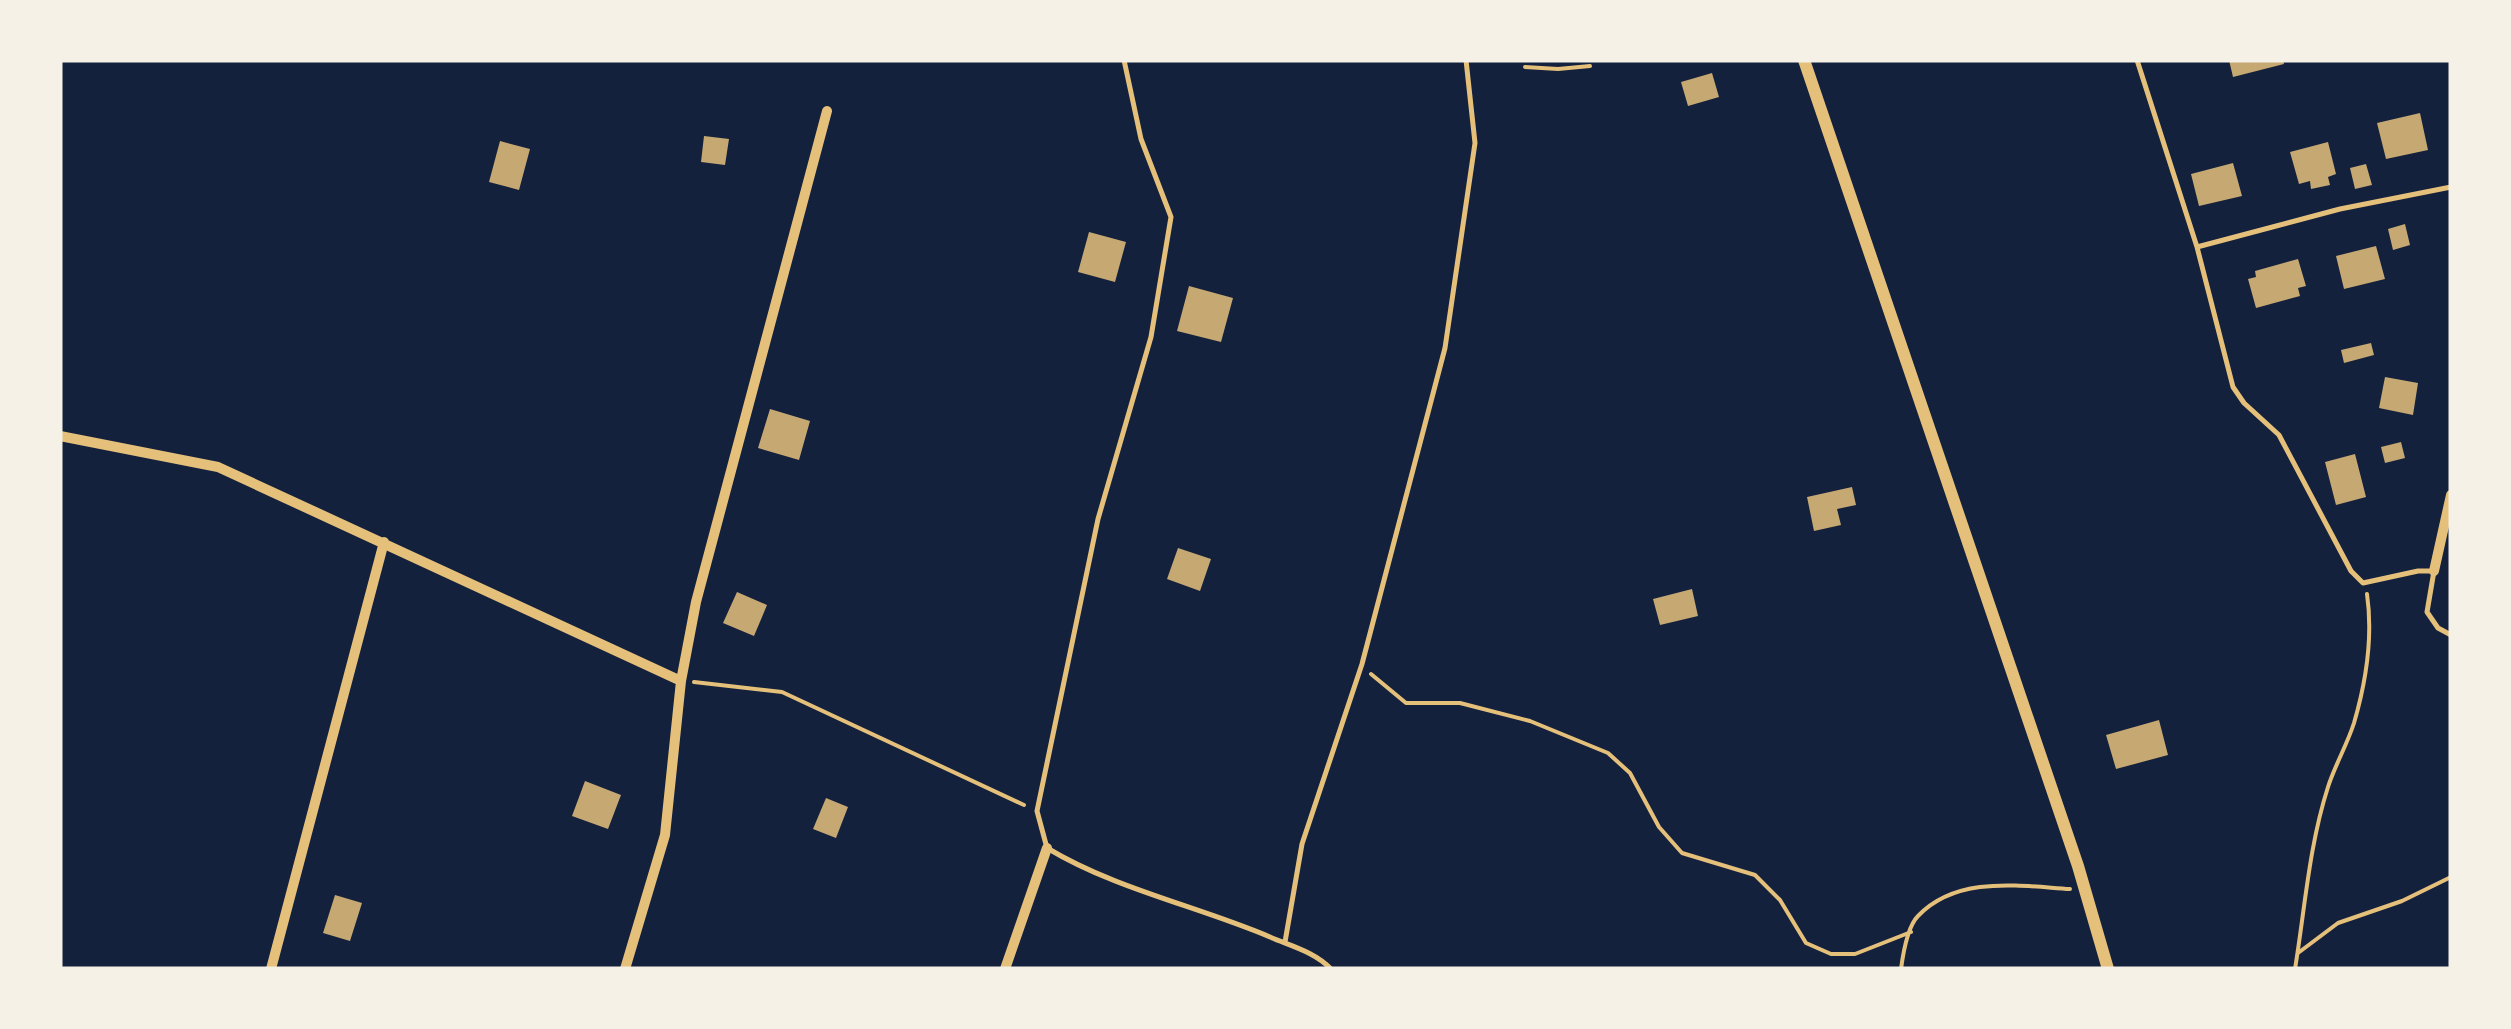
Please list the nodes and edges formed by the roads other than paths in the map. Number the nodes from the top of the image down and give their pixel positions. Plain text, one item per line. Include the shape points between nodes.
1 (1124, 60) edge
2 (1466, 60) edge
3 (1804, 60) edge
4 (2138, 60) edge
5 (827, 112) dead end
6 (2451, 188) edge
7 (2197, 247) junction
8 (60, 436) edge
9 (2451, 496) edge
10 (384, 542) junction
11 (2434, 571) junction
12 (2451, 636) edge
13 (681, 681) junction
14 (1047, 848) junction
15 (1284, 943) junction
16 (271, 969) edge
17 (625, 969) edge
18 (1005, 969) edge
19 (1331, 969) edge
20 (2108, 969) edge

1 - 14 lane via 1141,139 1171,216 1151,336 1098,518 1037,811
2 - 15 lane via 1474,143 1445,348 1362,664 1302,844
3 - 20 street
4 - 7 lane
5 - 13 street via 696,602
6 - 7 lane
7 - 11 lane via 2233,387 2279,435 2351,571 2363,583
8 - 10 street via 218,468
9 - 11 street
10 - 13 street
10 - 16 street
11 - 12 lane via 2430,620
13 - 17 street via 665,835
14 - 15 lane via 1076,866
14 - 18 street
15 - 19 lane

